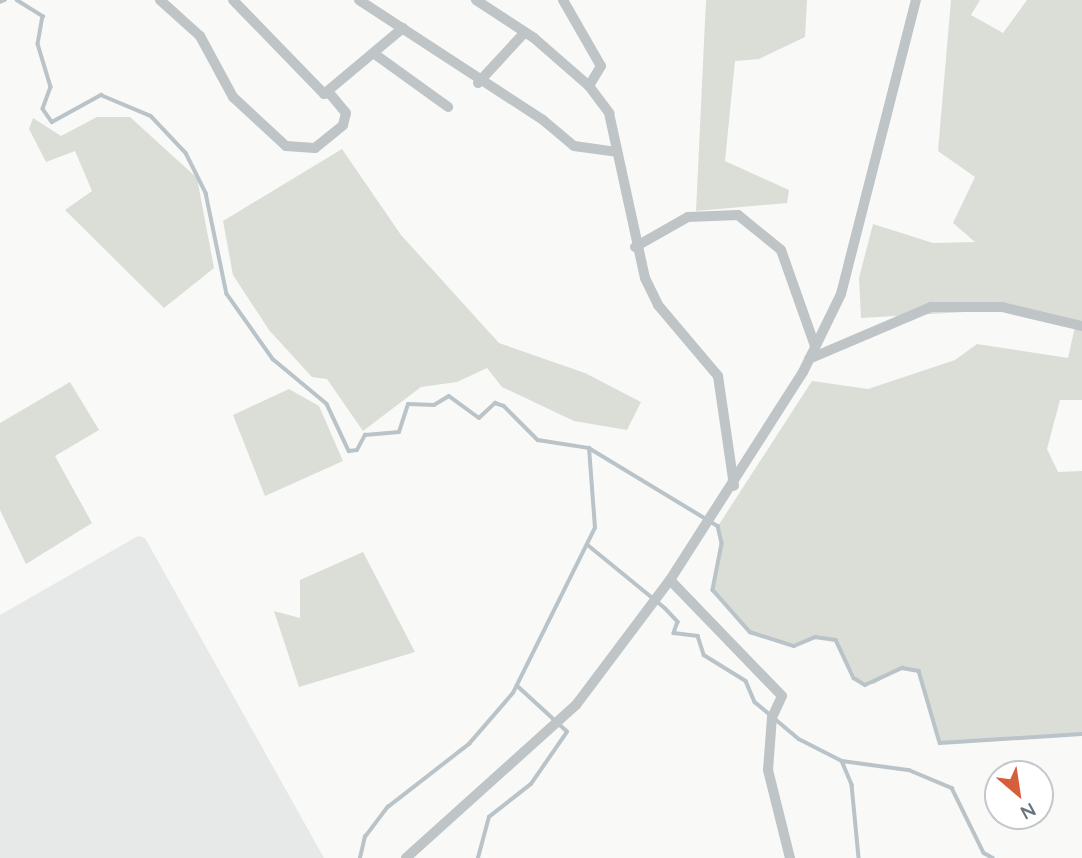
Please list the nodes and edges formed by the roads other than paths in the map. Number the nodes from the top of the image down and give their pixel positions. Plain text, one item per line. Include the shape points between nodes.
1 (160, 0) edge
2 (233, 0) edge
3 (359, 0) edge
4 (476, 0) edge
5 (563, 0) edge
6 (916, 0) edge
7 (402, 28) junction
8 (525, 32) junction
9 (376, 55) junction
10 (478, 83) junction
11 (589, 86) junction
12 (328, 93) junction
13 (448, 107) dead end
14 (617, 152) junction
15 (635, 247) junction
16 (1082, 326) edge
17 (815, 346) junction
18 (809, 359) junction
19 (734, 486) junction
20 (670, 580) junction
21 (406, 858) edge
22 (790, 858) edge

1 - 12 street via 200,36 233,97 286,146 315,148 343,125 346,113
2 - 12 street via 321,93
3 - 7 street
4 - 8 street
5 - 11 street via 601,66
6 - 17 street via 841,294
7 - 9 street
7 - 10 street
8 - 10 street
8 - 11 street
9 - 12 street
9 - 13 street
10 - 14 street via 543,120 574,146
11 - 14 street via 608,113
14 - 15 street
15 - 17 street via 688,217 738,215 780,250
15 - 19 street via 657,305 718,376
16 - 18 street via 1002,307 930,307
17 - 18 street
18 - 19 street
19 - 20 street
20 - 21 street via 576,705
20 - 22 street via 782,696 772,717 768,770

